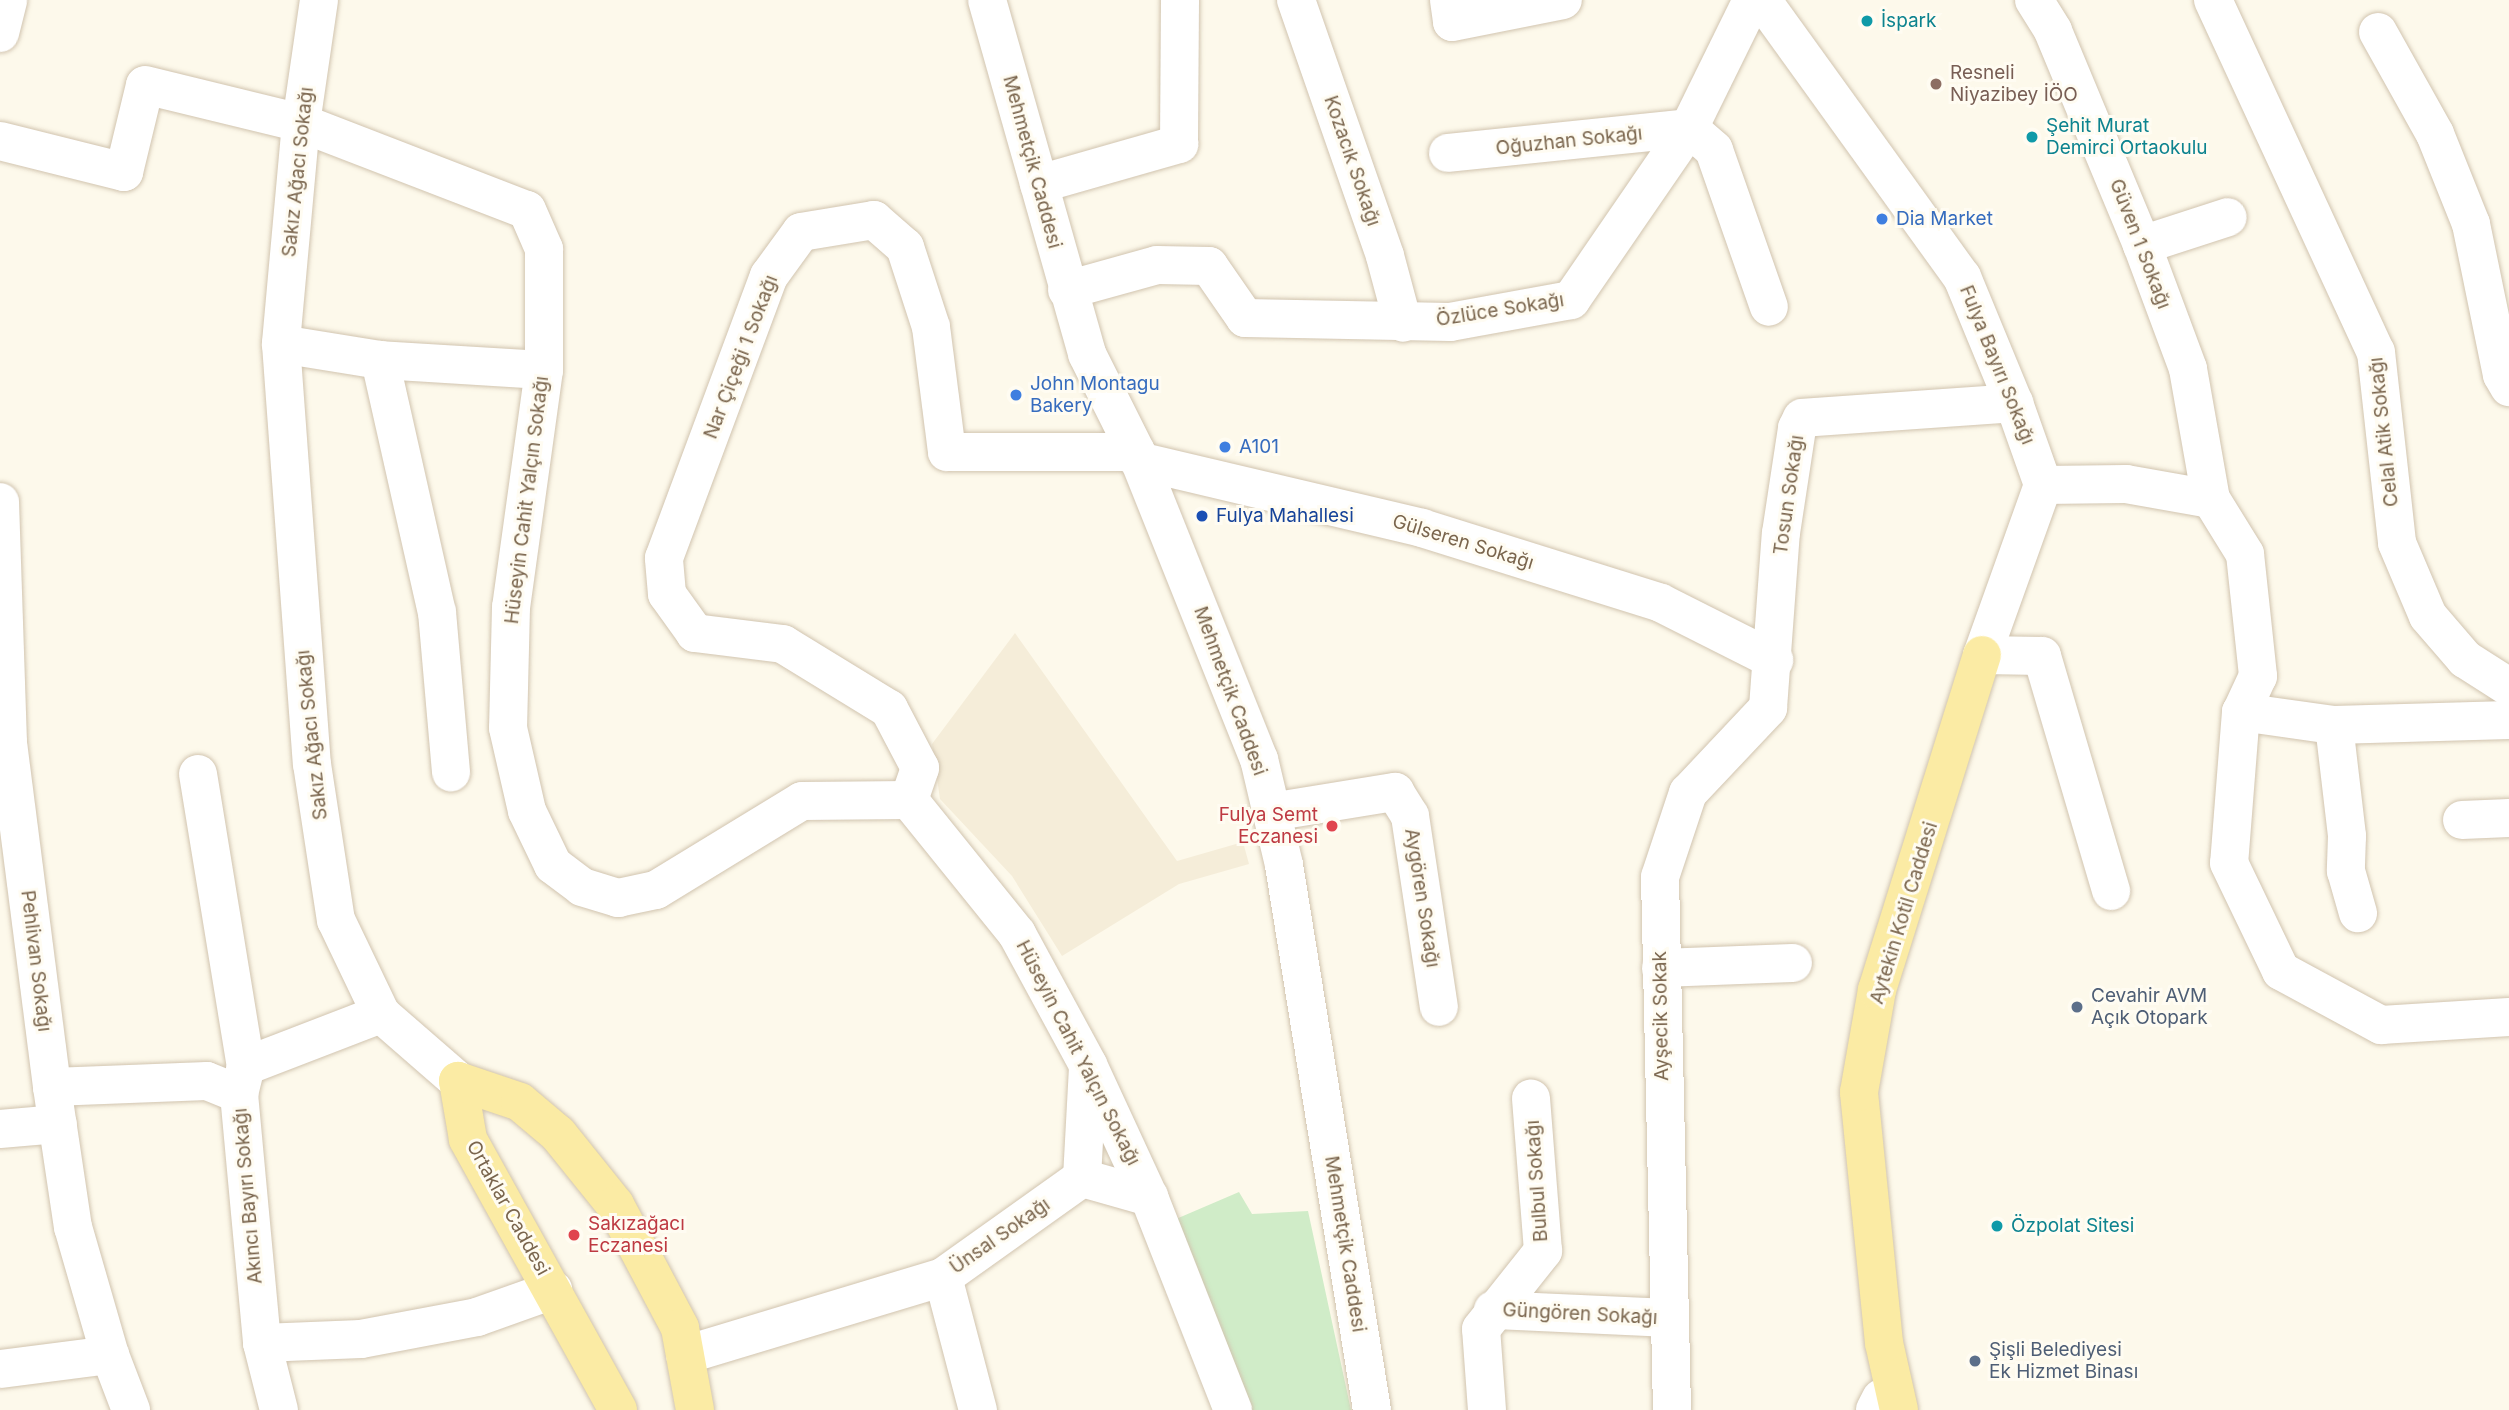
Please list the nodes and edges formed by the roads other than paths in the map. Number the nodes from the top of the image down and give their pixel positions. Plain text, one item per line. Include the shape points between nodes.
1 (8, 0) edge
2 (320, 0) edge
3 (986, 0) edge
4 (1180, 0) edge
5 (1296, 0) edge
6 (1449, 0) edge
7 (1563, 0) edge
8 (1752, 0) edge
9 (1762, 0) edge
10 (2213, 0) edge
11 (2041, 3) edge
12 (2378, 32) dead end
13 (0, 33) edge
14 (302, 123) junction
15 (1689, 128) junction
16 (0, 141) edge
17 (1448, 153) dead end
18 (1039, 184) junction
19 (2228, 217) dead end
20 (2142, 245) junction
21 (1067, 290) junction
22 (1769, 307) dead end
23 (1403, 323) junction
24 (281, 344) junction
25 (380, 360) junction
26 (544, 370) junction
27 (2509, 387) edge
28 (2014, 403) junction
29 (1138, 456) junction
30 (2043, 485) junction
31 (2211, 499) junction
32 (0, 502) edge
33 (1982, 655) junction
34 (1774, 660) junction
35 (2509, 687) edge
36 (2241, 712) junction
37 (2509, 720) edge
38 (2334, 725) junction
39 (4, 749) edge
40 (450, 772) dead end
41 (198, 774) dead end
42 (909, 800) junction
43 (1271, 812) junction
44 (2509, 818) edge
45 (2462, 820) dead end
46 (2111, 891) dead end
47 (2358, 913) dead end
48 (1793, 963) dead end
49 (1661, 968) junction
50 (1439, 1007) dead end
51 (381, 1014) junction
52 (2509, 1017) edge
53 (1088, 1066) junction
54 (242, 1080) junction
55 (458, 1081) junction
56 (1531, 1098) dead end
57 (55, 1106) junction
58 (0, 1129) edge
59 (1082, 1178) junction
60 (1149, 1197) junction
61 (943, 1277) junction
62 (553, 1290) junction
63 (1493, 1310) junction
64 (1667, 1318) junction
65 (262, 1343) junction
66 (110, 1355) junction
67 (685, 1355) junction
68 (0, 1369) edge
69 (1885, 1407) edge
70 (131, 1410) edge
71 (279, 1410) edge
72 (618, 1410) edge
73 (695, 1410) edge
74 (978, 1410) edge
75 (1233, 1410) edge
76 (1372, 1410) edge
77 (1487, 1410) edge
78 (1672, 1410) edge

1 - 13 street
2 - 14 street, Sakız Ağacı Sokağı
3 - 18 street, Mehmetçik Caddesi
4 - 18 street via 1179,144
5 - 23 street, Kozacık Sokağı via 1385,256
6 - 7 street via 1452,22
8 - 15 street, Özlüce Sokağı
9 - 28 street, Fulya Bayırı Sokağı via 1962,277
10 - 35 street, Celal Atik Sokağı via 2376,352 2397,543 2428,616 2465,659
11 - 20 street, Güven 1 Sokağı
12 - 27 street via 2435,134 2471,224 2501,375
14 - 16 street, Hüseyin Cahit Yalçın Sokağı via 145,85 124,172
14 - 24 street, Sakız Ağacı Sokağı
14 - 26 street, Hüseyin Cahit Yalçın Sokağı via 527,210 544,250
15 - 17 street, Oğuzhan Sokağı
15 - 22 street via 1714,150
15 - 23 street, Özlüce Sokağı via 1571,300 1450,321
18 - 21 street, Mehmetçik Caddesi
19 - 20 street
20 - 31 street, Güven 1 Sokağı via 2188,369
21 - 23 street, Özlüce Sokağı via 1157,265 1209,266 1245,318
21 - 29 street, Mehmetçik Caddesi via 1087,354
24 - 25 street
24 - 51 street, Sakız Ağacı Sokağı via 312,764 336,920
25 - 26 street
25 - 40 street via 437,612
26 - 42 street, Hüseyin Cahit Yalçın Sokağı via 511,607 508,728 527,811 553,865 582,887 618,898 656,890 802,801
28 - 30 street, Fulya Bayırı Sokağı
28 - 34 street, Tosun Sokağı via 1802,418 1781,533
29 - 34 street, Gülseren Sokağı via 1422,528 1661,603
29 - 42 street, Nar Çiçeği 1 Sokağı via 947,452 931,327 905,247 874,220 801,232 769,276 664,558 667,594 695,633 783,644 889,709 920,768
29 - 43 street, Mehmetçik Caddesi via 1259,759
30 - 31 street via 2126,484
30 - 33 street
31 - 36 street, Güven 1 Sokağı via 2245,554 2258,676
32 - 39 street, Pehlivan Sokağı
33 - 46 street via 2042,656
33 - 69 main road, Aytekin Kotil Caddesi via 1877,990 1859,1092 1884,1343
34 - 49 street, Ayşecik Sokak via 1768,708 1688,793 1660,877
36 - 38 street
36 - 52 street via 2229,863 2281,971 2381,1025
37 - 38 street
38 - 47 street via 2347,836 2346,871
39 - 57 street, Pehlivan Sokağı
41 - 54 street, Akıncı Bayırı Sokağı
42 - 53 street, Hüseyin Cahit Yalçın Sokağı via 1017,933
43 - 50 street, Aygören Sokağı via 1395,792 1410,816
43 - 76 street, Mehmetçik Caddesi via 1284,864
44 - 45 street
48 - 49 street
49 - 64 street, Ayşecik Sokak
51 - 54 street
51 - 55 street, Sakız Ağacı Sokağı
53 - 59 street
53 - 60 street, Hüseyin Cahit Yalçın Sokağı
54 - 57 street via 207,1081
54 - 65 street, Akıncı Bayırı Sokağı
55 - 62 main road, Ortaklar Caddesi via 468,1139
55 - 67 main road via 520,1102 558,1134 615,1205 680,1328
56 - 63 street, Bulbul Sokağı via 1543,1251
57 - 58 street
57 - 66 street, Pehlivan Sokağı via 73,1227
59 - 60 street
59 - 61 street, Ünsal Sokağı
60 - 75 street, Hüseyin Cahit Yalçın Sokağı
61 - 67 street, Ünsal Sokağı
61 - 74 street
62 - 65 street via 477,1317 361,1339
62 - 72 main road, Ortaklar Caddesi
63 - 64 street, Güngören Sokağı
63 - 77 street, Bulbul Sokağı via 1481,1329
64 - 78 street, Ayşecik Sokak
65 - 71 street, Akıncı Bayırı Sokağı
66 - 68 street
66 - 70 street, Pehlivan Sokağı
67 - 73 main road

